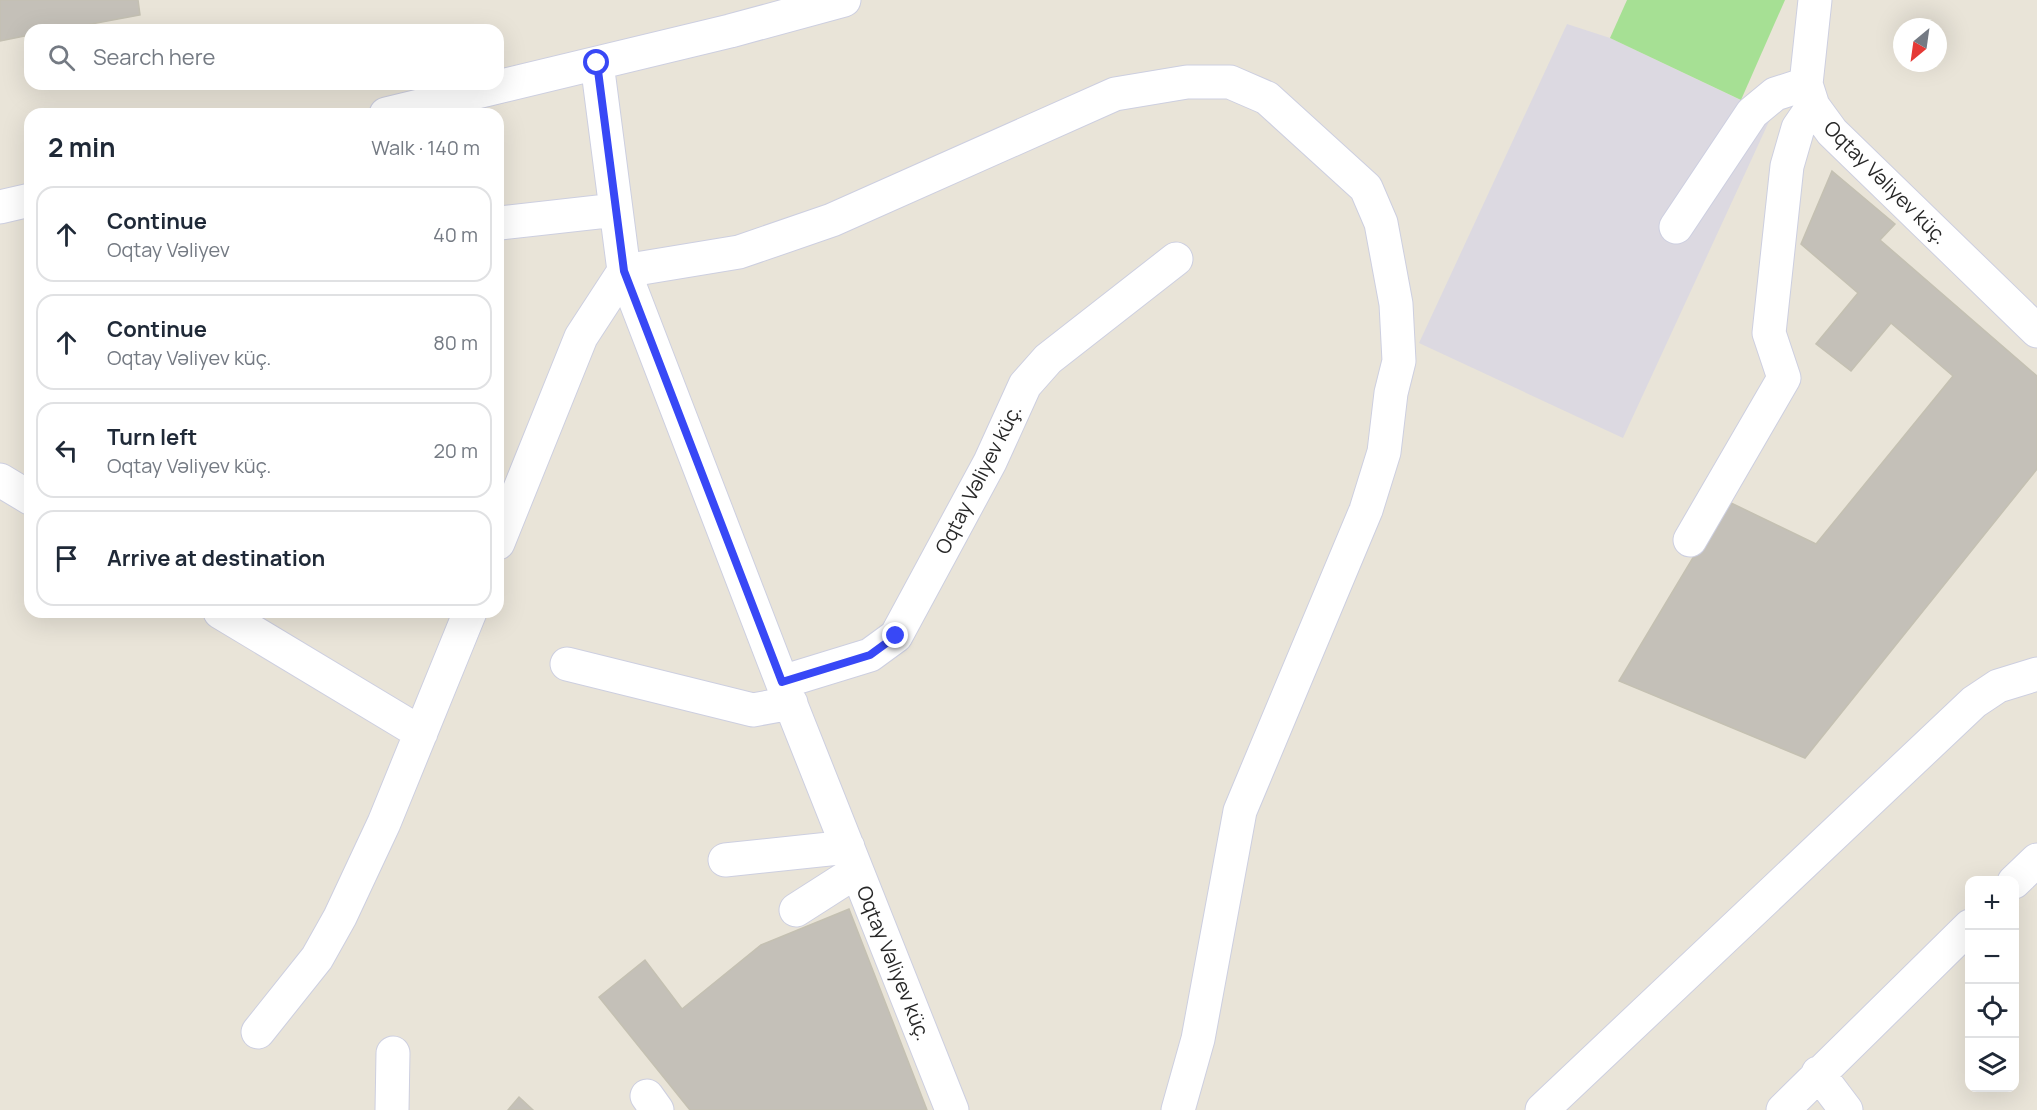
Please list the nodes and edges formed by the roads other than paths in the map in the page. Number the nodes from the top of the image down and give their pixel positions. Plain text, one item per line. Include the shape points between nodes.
1 (844, 0) edge
2 (1815, 0) edge
3 (597, 63) junction
4 (504, 85) edge
5 (485, 90) edge
6 (1810, 95) junction
7 (411, 108) edge
8 (24, 201) edge
9 (0, 207) edge
10 (616, 210) junction
11 (504, 223) edge
12 (1676, 227) dead end
13 (1176, 259) dead end
14 (624, 271) junction
15 (2037, 331) edge
16 (0, 480) edge
17 (24, 494) edge
18 (504, 528) edge
19 (1690, 540) dead end
20 (230, 618) edge
21 (468, 618) edge
22 (567, 664) dead end
23 (2037, 674) edge
24 (786, 692) junction
25 (421, 733) junction
26 (853, 859) junction
27 (725, 860) dead end
28 (796, 910) dead end
29 (1966, 930) edge
30 (258, 1032) dead end
31 (393, 1053) dead end
32 (1818, 1073) junction
33 (392, 1110) edge
34 (952, 1110) edge
35 (1178, 1110) edge
36 (1542, 1110) edge
37 (1782, 1110) edge
38 (1846, 1110) edge

1 - 3 street
2 - 6 street
3 - 4 street
3 - 10 street, Oqtay Vəliyev küç.
5 - 7 street
6 - 12 street via 1775,94 1752,113
6 - 15 street, Oqtay Vəliyev küç. via 1832,132
6 - 19 street via 1787,166 1770,333 1784,378
8 - 9 street
10 - 11 street
10 - 14 street, Oqtay Vəliyev küç.
13 - 24 street, Oqtay Vəliyev küç. via 1048,359 1025,385 990,462 896,636 870,655
14 - 18 street via 581,337
14 - 24 street, Oqtay Vəliyev küç.
14 - 35 street via 739,252 832,220 1115,94 1187,82 1230,82 1267,98 1366,188 1381,223 1396,304 1399,360 1383,452 1366,510 1240,811 1198,1039
16 - 17 street
20 - 25 street
21 - 25 street
22 - 24 street via 753,710
23 - 36 street via 1998,686 1974,702
24 - 26 street, Oqtay Vəliyev küç.
25 - 30 street via 340,917 317,958
26 - 27 street
26 - 28 street
26 - 34 street, Oqtay Vəliyev küç.
29 - 32 street
31 - 33 street
32 - 37 street
32 - 38 street

